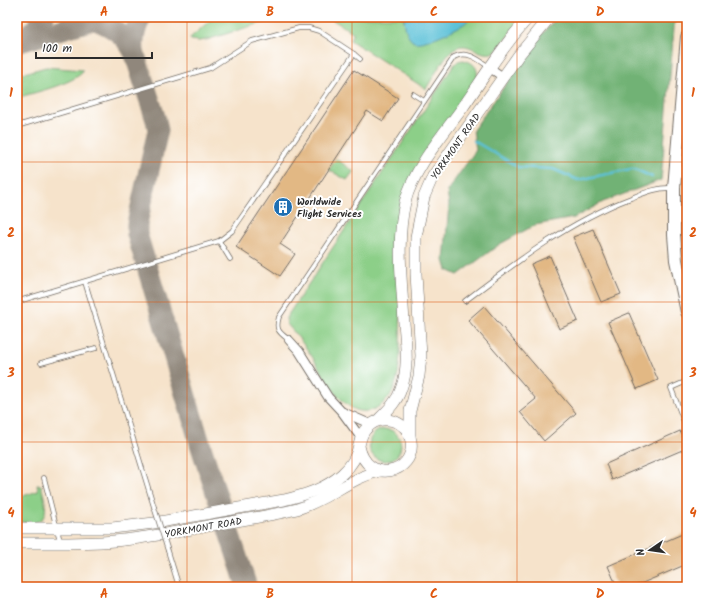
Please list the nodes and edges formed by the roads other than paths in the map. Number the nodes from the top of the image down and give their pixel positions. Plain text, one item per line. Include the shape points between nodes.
1 (529, 17) edge
2 (550, 17) edge
3 (687, 37) edge
4 (354, 54) junction
5 (360, 59) dead end
6 (490, 68) junction
7 (503, 77) junction
8 (413, 94) dead end
9 (424, 101) junction
10 (684, 105) edge
11 (17, 126) edge
12 (674, 188) junction
13 (219, 241) junction
14 (230, 259) dead end
15 (85, 282) junction
16 (17, 296) edge
17 (465, 301) dead end
18 (687, 312) edge
19 (289, 340) joint
20 (96, 348) dead end
21 (41, 363) dead end
22 (687, 381) edge
23 (342, 412) junction
24 (374, 422) junction
25 (687, 429) edge
26 (411, 440) junction
27 (360, 442) junction
28 (380, 471) junction
29 (44, 478) dead end
30 (17, 528) edge
31 (56, 528) junction
32 (17, 543) edge
33 (60, 544) junction
34 (179, 587) edge

1 - 6 street, YORKMONT ROAD
2 - 7 street, YORKMONT ROAD
3 - 10 main road
4 - 5 lane
4 - 11 lane via 319,31 299,28 252,41 210,68
4 - 13 lane via 232,231
6 - 7 street
6 - 9 lane via 467,54 454,56
6 - 24 street, YORKMONT ROAD via 418,171 408,192 400,245 406,345 405,372 402,389 395,402
7 - 26 street, YORKMONT ROAD via 433,176 424,197 417,227 416,247 421,356 410,411
8 - 9 lane
9 - 19 lane via 279,317 277,328
10 - 12 main road
12 - 17 lane via 656,189 606,208 552,239
12 - 18 main road via 676,260
13 - 14 lane
13 - 15 lane
15 - 16 lane via 19,301
15 - 34 lane, bridge
19 - 23 street via 299,351 328,397
20 - 21 lane
22 - 25 lane via 671,388
23 - 24 street
23 - 27 street
24 - 26 street via 386,419 395,421 408,432
24 - 27 street, YORKMONT ROAD via 364,430
26 - 28 street, YORKMONT ROAD via 409,457 404,464 392,470
27 - 28 street via 365,462
27 - 31 street, YORKMONT ROAD via 346,471 314,492 293,498 112,528
28 - 33 street, YORKMONT ROAD via 356,479 323,499 265,516 115,541
29 - 31 lane
30 - 31 street, YORKMONT ROAD
31 - 33 lane
32 - 33 street, YORKMONT ROAD

